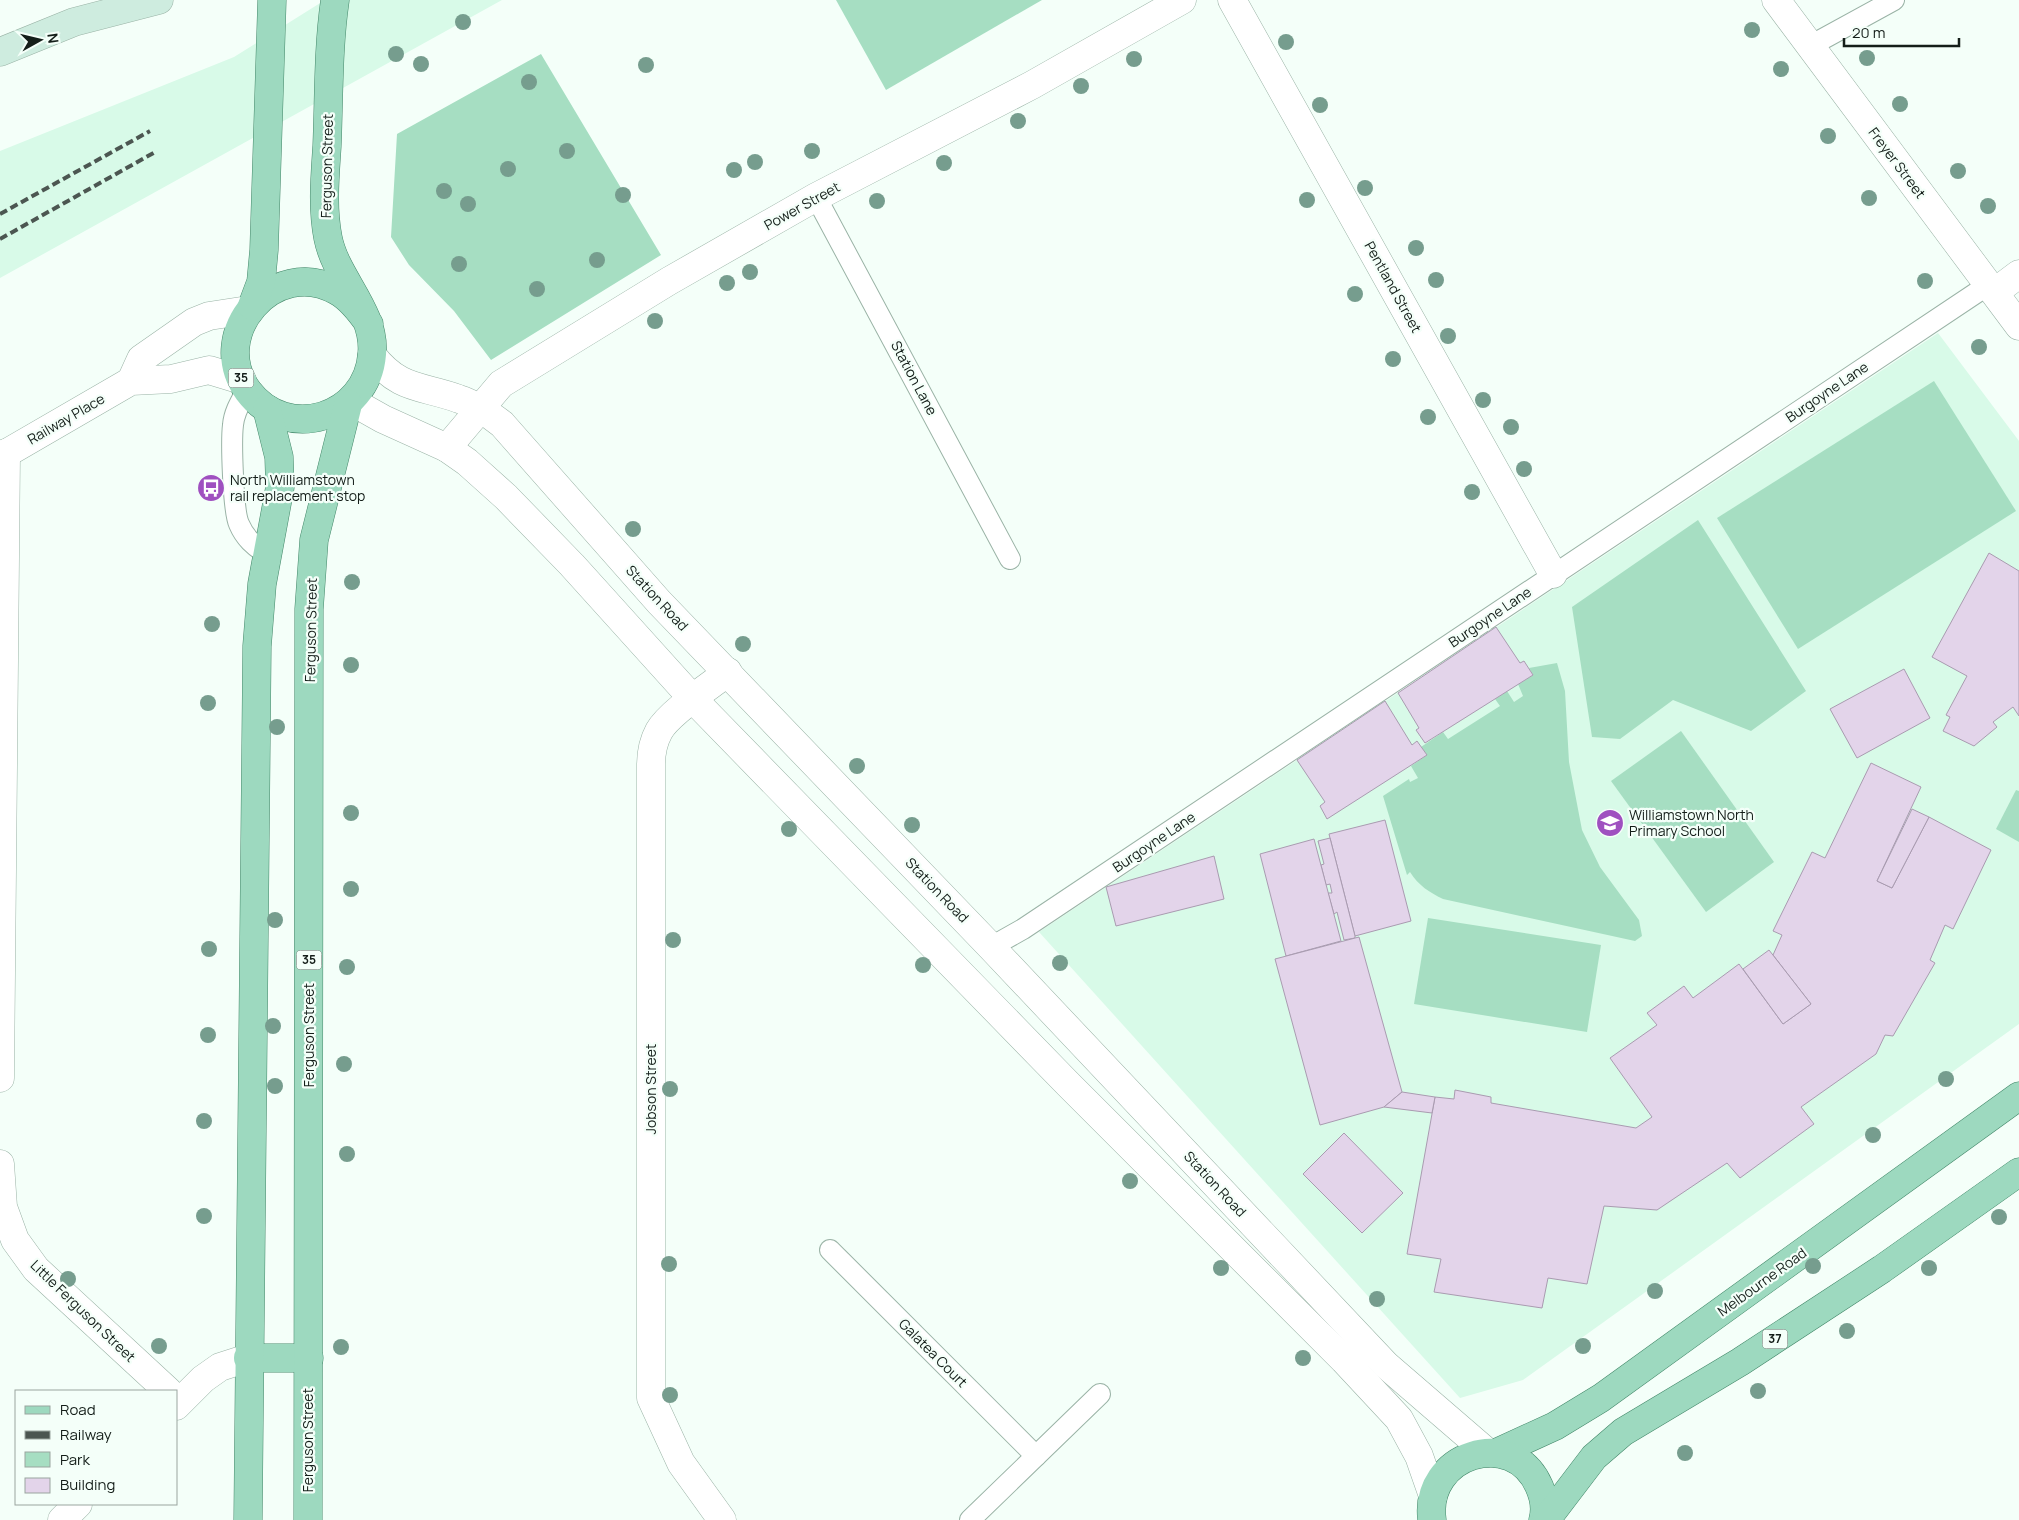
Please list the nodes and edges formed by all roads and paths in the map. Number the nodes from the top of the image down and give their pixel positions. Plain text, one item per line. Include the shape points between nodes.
1 (103, 0) edge
2 (159, 0) edge
3 (272, 0) edge
4 (335, 0) edge
5 (1182, 0) edge
6 (1232, 0) edge
7 (1776, 0) edge
8 (1894, 0) edge
9 (74, 22) junction
10 (1810, 46) junction
11 (0, 52) edge
12 (816, 197) junction
13 (2019, 274) edge
14 (1991, 288) junction
15 (250, 308) junction
16 (369, 324) junction
17 (2019, 326) edge
18 (372, 355) junction
19 (131, 381) junction
20 (244, 385) junction
21 (349, 403) junction
22 (479, 407) junction
23 (267, 409) junction
24 (446, 448) junction
25 (3, 455) edge
26 (267, 554) junction
27 (1010, 558) dead end
28 (1553, 574) junction
29 (728, 672) junction
30 (693, 700) junction
31 (991, 947) junction
32 (963, 976) junction
33 (0, 1078) edge
34 (2019, 1096) edge
35 (0, 1164) edge
36 (2019, 1172) edge
37 (830, 1250) dead end
38 (248, 1358) junction
39 (309, 1358) junction
40 (164, 1390) edge
41 (1100, 1394) dead end
42 (178, 1398) edge
43 (1492, 1453) junction
44 (1036, 1456) junction
45 (77, 1505) edge
46 (1429, 1510) edge
47 (62, 1520) edge
48 (248, 1520) edge
49 (308, 1520) edge
50 (722, 1520) edge
51 (970, 1520) edge
52 (1545, 1520) edge

1 - 9 street
2 - 9 street
3 - 15 main road, 35 via 264,250 261,282
4 - 16 main road, Ferguson Street / 35 via 327,93 325,219 334,258
5 - 12 street, Power Street via 1032,84
6 - 28 street, Pentland Street
7 - 10 street, Freyer Street
8 - 10 lane
9 - 11 street
10 - 14 street, Freyer Street
12 - 22 street, Power Street via 669,281 501,384
12 - 27 lane, Station Lane
13 - 14 street
14 - 17 street, Freyer Street
14 - 28 lane, Burgoyne Lane
15 - 16 main road via 285,285 311,283 336,290
15 - 19 street via 194,322 141,359
15 - 20 main road, 35 via 241,323 236,347 237,366
16 - 18 main road, 35
18 - 21 main road, 35 via 362,388
18 - 22 street, Station Road via 406,384 459,398
19 - 20 street, Railway Place via 171,379 209,370
19 - 25 street, Railway Place
20 - 23 main road, 35
20 - 26 lane via 232,425 235,509 250,543
21 - 23 main road, 35 via 329,415 308,420 287,418
21 - 24 street
21 - 39 main road, Ferguson Street / 35 via 314,540 309,609
22 - 24 street, Power Street
22 - 29 street, Station Road via 512,434 659,602
23 - 26 main road via 280,473 278,504
24 - 30 street via 491,482
25 - 33 street
26 - 38 main road via 258,614 255,729
28 - 31 lane, Burgoyne Lane via 1023,929
29 - 30 street, Jobson Street
29 - 31 street, Station Road
30 - 32 street
30 - 50 street, Jobson Street via 659,730 652,747 651,1398 680,1463
31 - 32 street
31 - 43 street, Station Road via 1386,1365
32 - 46 street via 1399,1419 1419,1456
34 - 43 main road, Melbourne Road via 1601,1398 1555,1426
35 - 40 street, Little Ferguson Street via 3,1207 15,1240 36,1269
36 - 52 main road, 37 via 1882,1269 1740,1362 1623,1432 1594,1457
37 - 44 lane, Galatea Court
38 - 39 main road
38 - 42 street via 220,1367
38 - 48 main road
39 - 49 main road, Ferguson Street / 35
41 - 44 lane
43 - 46 main road, Melbourne Road via 1467,1457 1449,1468 1436,1486
43 - 52 main road, 37 via 1519,1462 1537,1480
44 - 51 lane
45 - 47 street

